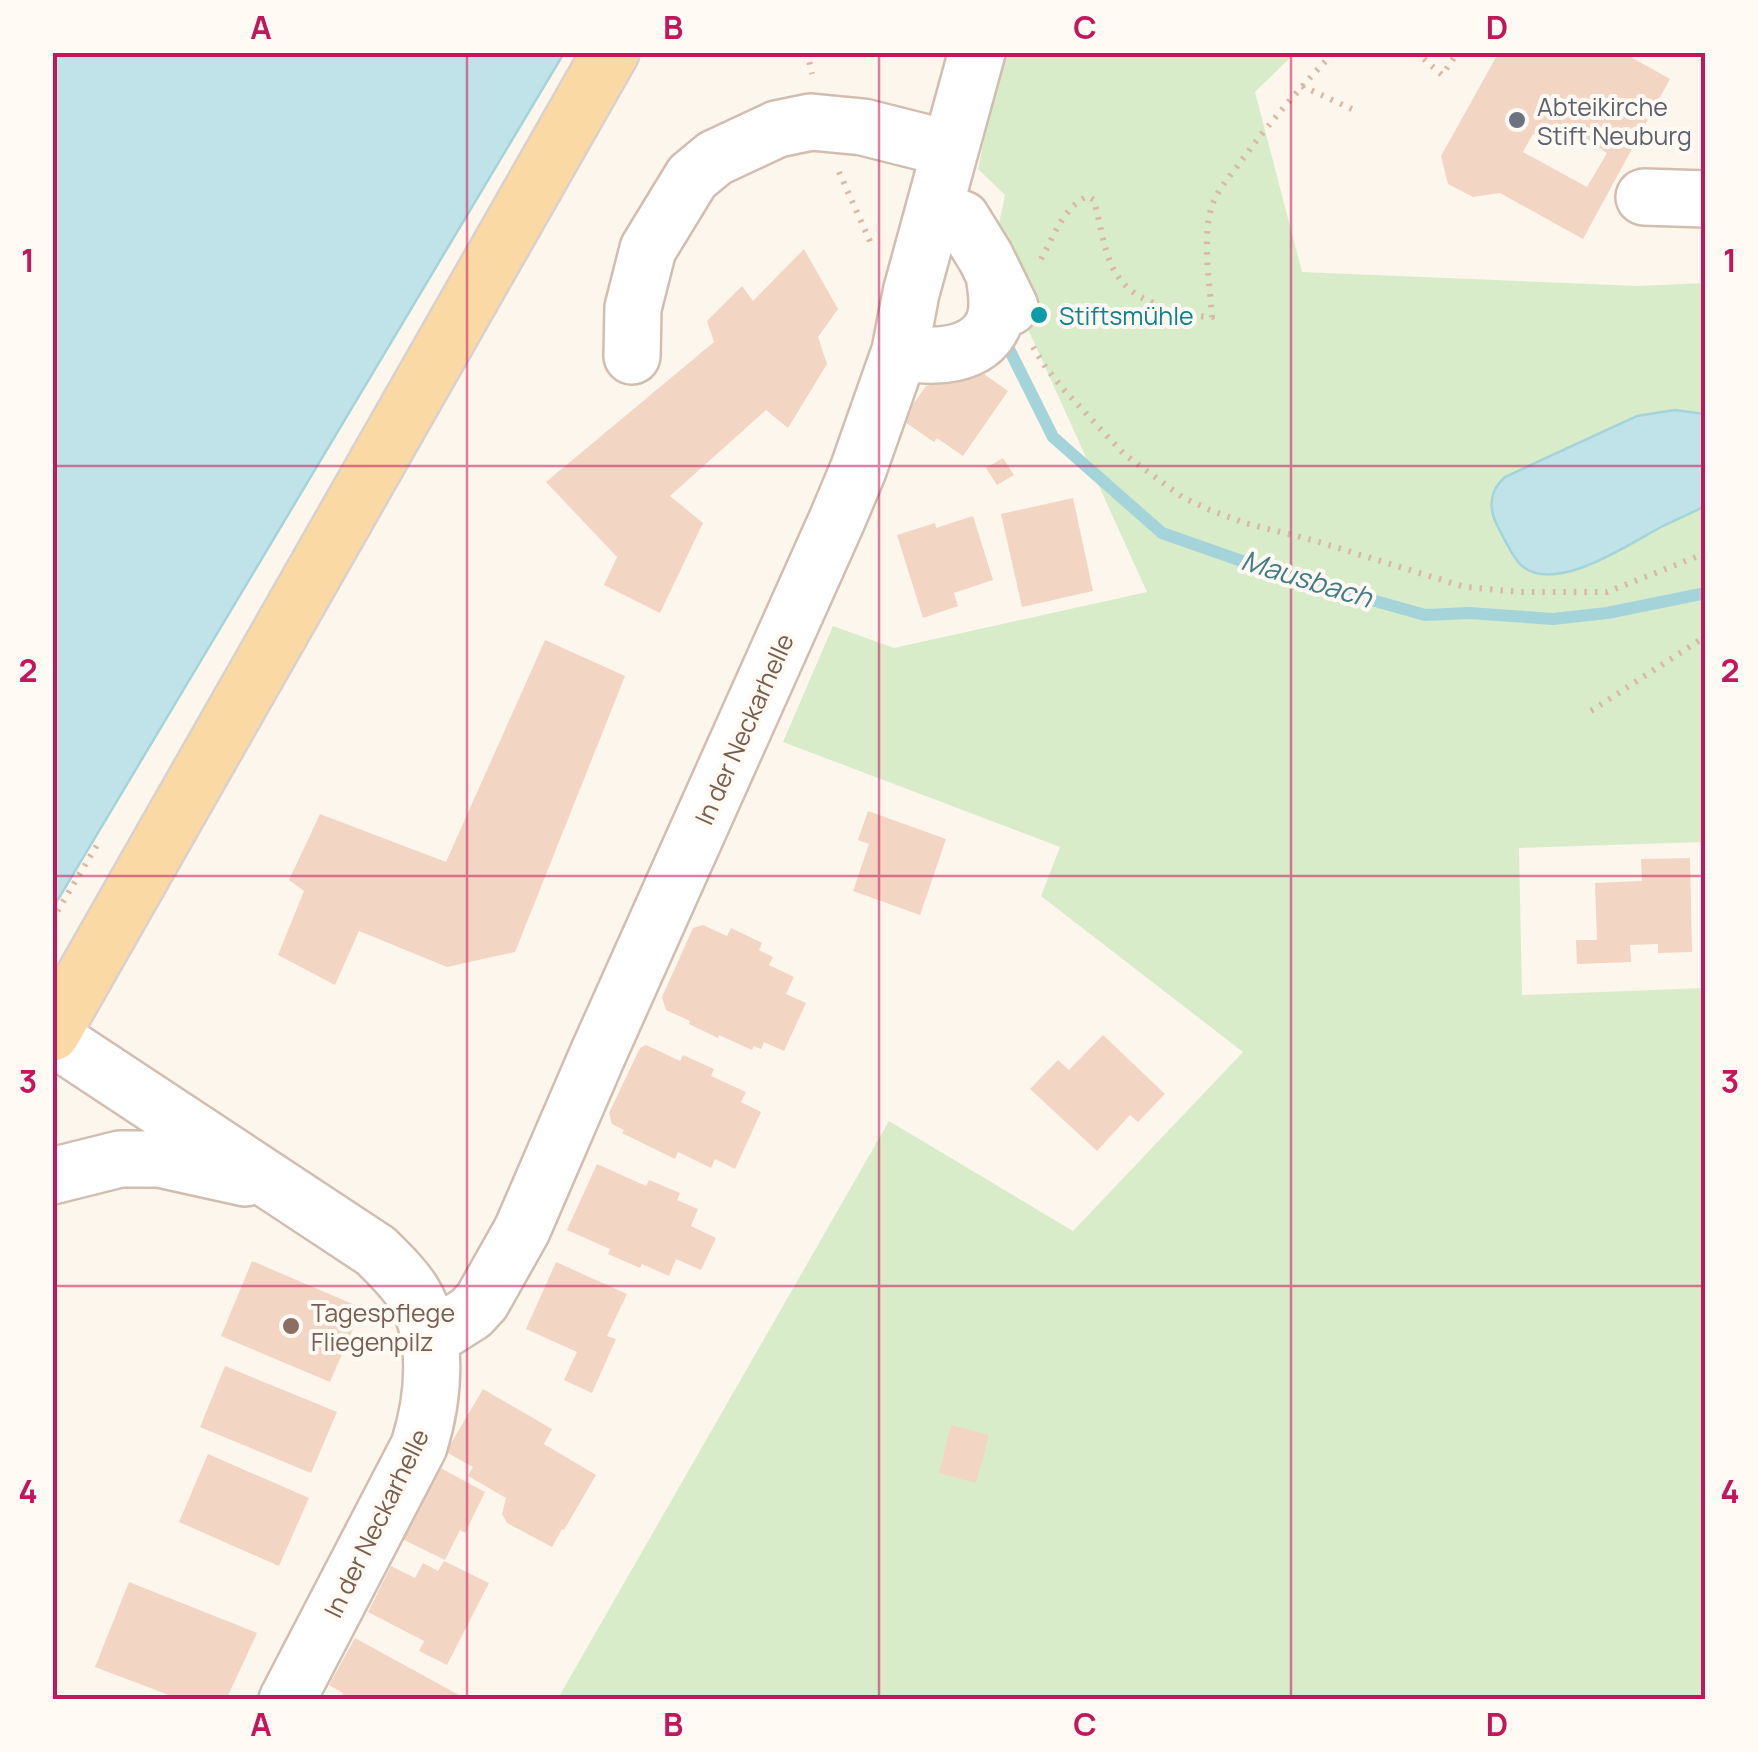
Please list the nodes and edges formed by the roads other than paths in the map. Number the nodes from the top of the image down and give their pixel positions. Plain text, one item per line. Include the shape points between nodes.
1 (611, 52) edge
2 (966, 60) edge
3 (950, 149) junction
4 (1644, 197) dead end
5 (1706, 199) edge
6 (935, 209) junction
7 (900, 351) junction
8 (632, 356) dead end
9 (52, 1035) edge
10 (52, 1176) edge
11 (278, 1186) junction
12 (430, 1338) junction
13 (287, 1700) edge

1 - 9 main road
2 - 3 street, In der Neckarhelle
3 - 6 street, In der Neckarhelle
3 - 8 street via 822,122 792,125 715,158 692,178 648,249 632,308
4 - 5 street
6 - 7 street, In der Neckarhelle
6 - 7 street via 962,219 1006,299 988,332 965,350 930,356
7 - 12 street, In der Neckarhelle via 837,520 522,1230 482,1301
9 - 11 street, In der Neckarhelle
10 - 11 street, In der Neckarhelle via 120,1159 158,1159
11 - 12 street, In der Neckarhelle via 376,1251 399,1274 415,1295
12 - 13 street, In der Neckarhelle via 428,1416 418,1446

